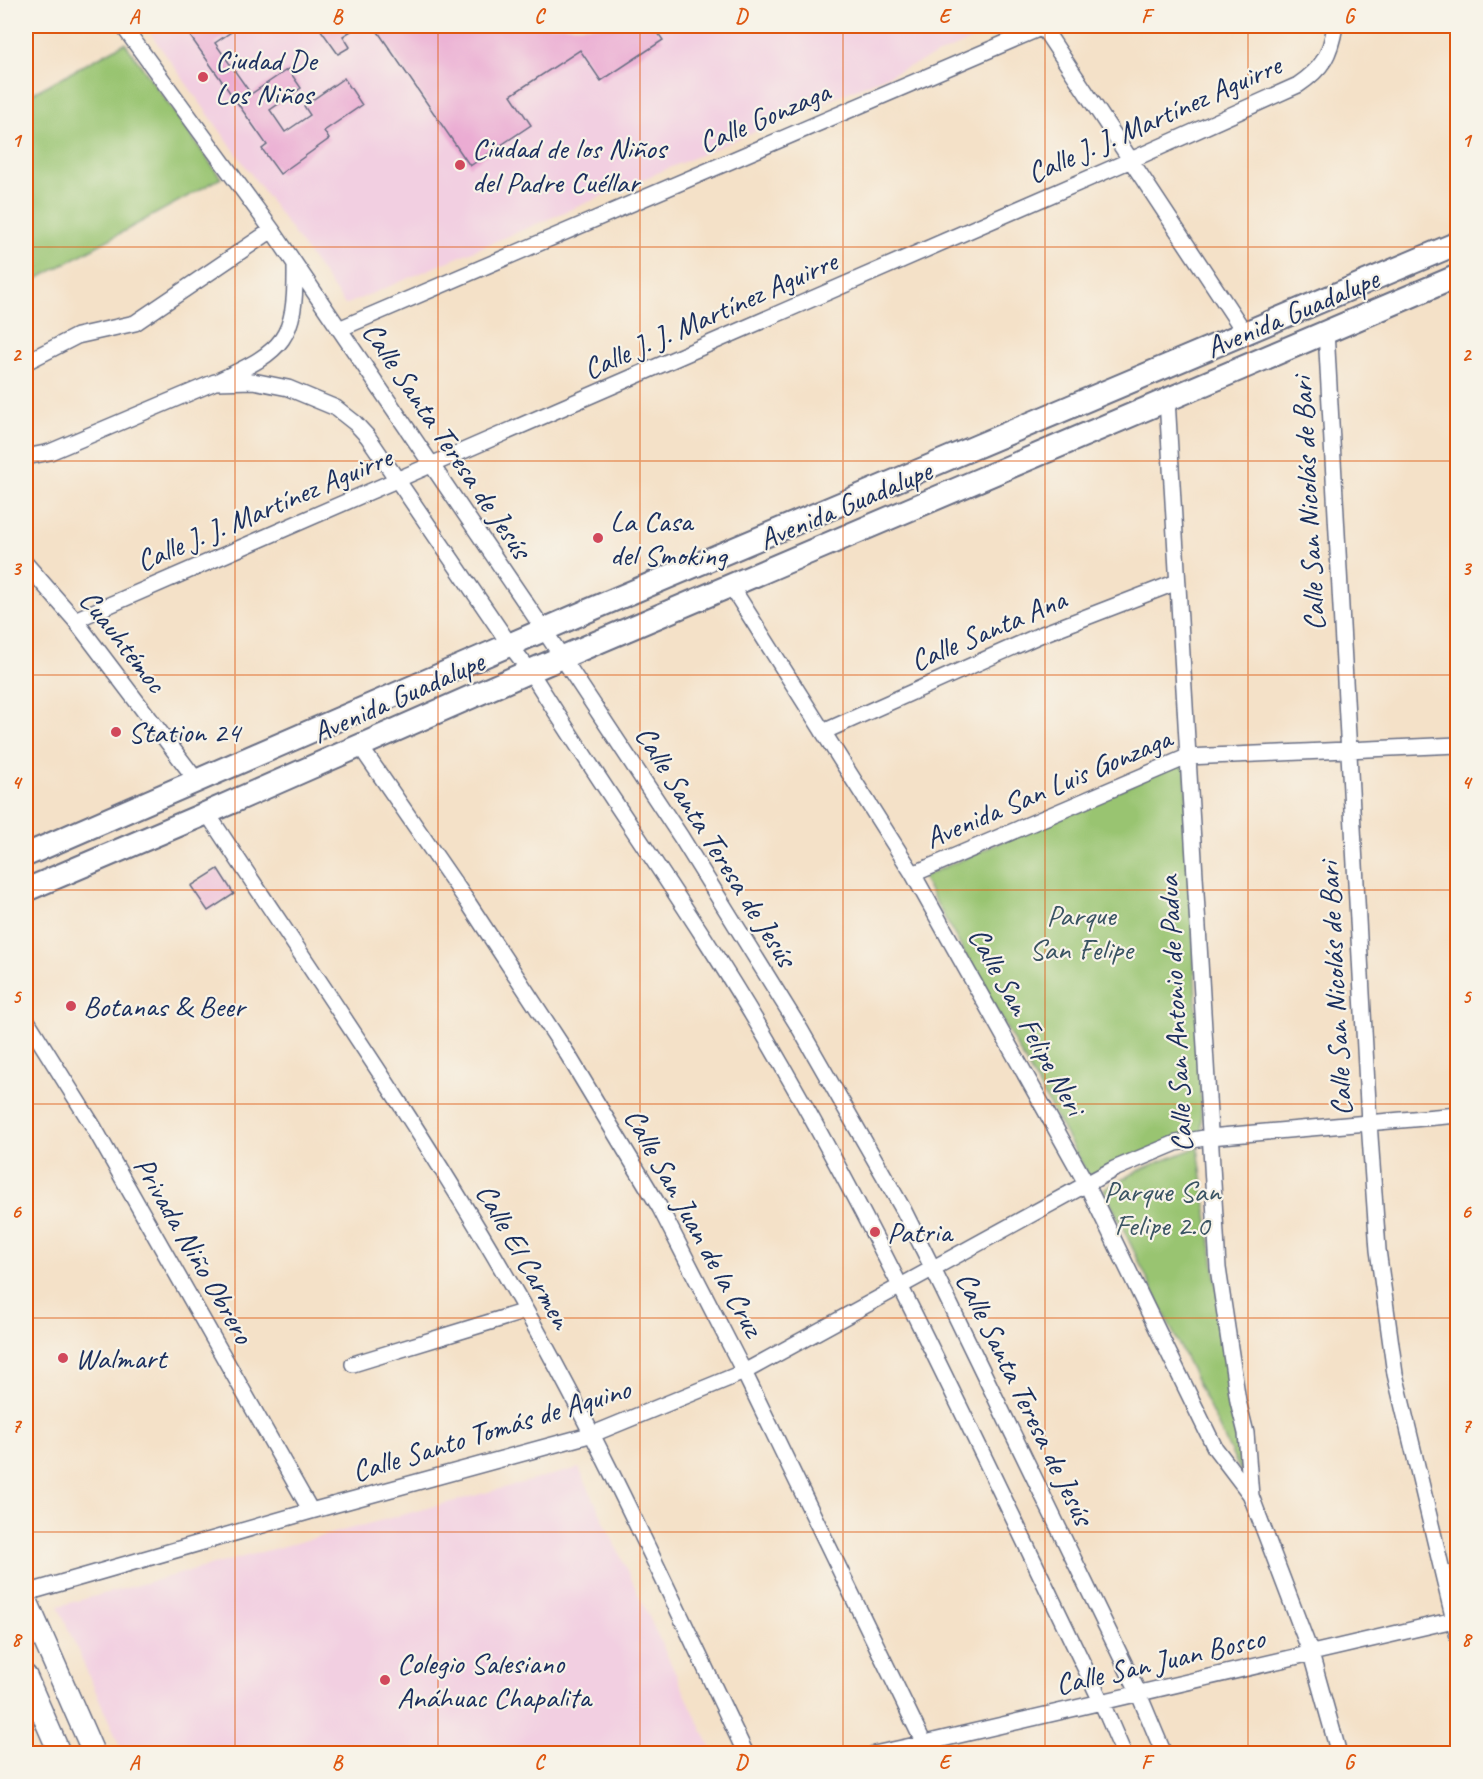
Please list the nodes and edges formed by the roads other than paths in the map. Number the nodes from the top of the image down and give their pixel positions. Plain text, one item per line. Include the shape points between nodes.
1 (123, 26) edge
2 (1043, 26) edge
3 (1335, 26) edge
4 (1131, 160) junction
5 (272, 230) junction
6 (1458, 243) edge
7 (295, 266) junction
8 (1458, 276) edge
9 (339, 329) junction
10 (1326, 331) junction
11 (1245, 333) junction
12 (26, 362) edge
13 (215, 382) junction
14 (1167, 399) junction
15 (26, 457) edge
16 (432, 465) junction
17 (398, 480) junction
18 (26, 564) edge
19 (1177, 582) junction
20 (731, 586) junction
21 (75, 620) junction
22 (544, 630) junction
23 (510, 645) junction
24 (563, 658) junction
25 (530, 671) junction
26 (823, 732) junction
27 (1458, 745) edge
28 (360, 746) junction
29 (1348, 750) junction
30 (1187, 757) junction
31 (197, 781) junction
32 (207, 813) junction
33 (26, 855) edge
34 (913, 874) junction
35 (26, 890) edge
36 (26, 1019) edge
37 (1458, 1115) edge
38 (1369, 1122) junction
39 (1210, 1137) junction
40 (1086, 1183) junction
41 (933, 1269) junction
42 (900, 1287) junction
43 (526, 1311) junction
44 (353, 1364) dead end
45 (744, 1372) junction
46 (593, 1434) junction
47 (1251, 1496) junction
48 (311, 1511) junction
49 (26, 1593) edge
50 (26, 1599) edge
51 (1455, 1619) edge
52 (1458, 1637) edge
53 (1311, 1654) junction
54 (26, 1676) edge
55 (1138, 1692) junction
56 (1101, 1701) junction
57 (927, 1748) edge
58 (60, 1754) edge
59 (94, 1754) edge
60 (746, 1754) edge
61 (874, 1754) edge
62 (1124, 1754) edge
63 (1164, 1754) edge
64 (1339, 1754) edge

1 - 5 street, Calle Santa Teresa de Jesús
2 - 4 street
2 - 9 street, Calle Gonzaga
3 - 4 street, Calle J. J. Martínez Aguirre via 1325,61 1315,74
4 - 11 street
4 - 16 street, Calle J. J. Martínez Aguirre
5 - 7 street, Calle Santa Teresa de Jesús
5 - 12 street via 135,323 77,336
6 - 11 main road, Avenida Guadalupe
7 - 9 street, Calle Santa Teresa de Jesús
7 - 13 street via 294,311 279,345 254,364
8 - 10 main road, Avenida Guadalupe
9 - 16 street, Calle Santa Teresa de Jesús
10 - 14 main road, Avenida Guadalupe
10 - 29 street, Calle San Nicolás de Bari
11 - 22 main road, Avenida Guadalupe
13 - 15 street, Calle Santa Teresa de Jesús via 50,452
13 - 17 street, Calle Santa Teresa de Jesús via 253,381 288,388 336,408 368,437
14 - 19 street, Calle San Antonio de Padua
14 - 20 main road, Avenida Guadalupe
16 - 17 street, Calle J. J. Martínez Aguirre
16 - 22 street, Calle Santa Teresa de Jesús
17 - 21 street, Calle J. J. Martínez Aguirre
17 - 23 street, Calle Santa Teresa de Jesús
18 - 21 street, Cuauhtémoc
19 - 26 street, Calle Santa Ana via 1040,635
19 - 30 street, Calle San Antonio de Padua
20 - 24 main road, Avenida Guadalupe
20 - 26 street, Calle San Felipe Neri
21 - 31 street, Cuauhtémoc
22 - 23 main road, Avenida Guadalupe
22 - 24 street, Calle Santa Teresa de Jesús
23 - 25 street, Calle Santa Teresa de Jesús
23 - 31 main road, Avenida Guadalupe
24 - 25 main road, Avenida Guadalupe
24 - 41 street, Calle Santa Teresa de Jesús via 681,837 800,1029
25 - 28 main road, Avenida Guadalupe
25 - 42 street, Calle Santa Teresa de Jesús via 770,1044
26 - 34 street, Calle San Felipe Neri
27 - 29 street, Avenida San Luis Gonzaga
28 - 32 main road, Avenida Guadalupe
28 - 45 street, Calle San Juan de la Cruz via 568,1055 660,1208
29 - 30 street, Avenida San Luis Gonzaga
29 - 38 street, Calle San Nicolás de Bari
30 - 34 street, Avenida San Luis Gonzaga
30 - 39 street, Calle San Antonio de Padua
31 - 33 main road, Avenida Guadalupe
32 - 35 main road, Avenida Guadalupe
32 - 43 street, Calle El Carmen via 409,1117
34 - 40 street, Calle San Felipe Neri
36 - 48 street, Privada Niño Obrero via 93,1126
37 - 38 street, Calle Santo Tomás de Aquino
38 - 39 street, Calle Santo Tomás de Aquino
38 - 51 street, Calle San Nicolás de Bari via 1378,1250 1395,1374
39 - 40 street, Calle Santo Tomás de Aquino via 1165,1147
39 - 47 street, Calle San Antonio de Padua via 1218,1268 1245,1433
40 - 41 street, Calle Santo Tomás de Aquino
40 - 47 street, Calle San Felipe Neri via 1215,1448
41 - 42 street, Calle Santo Tomás de Aquino
41 - 55 street, Calle Santa Teresa de Jesús
42 - 45 street, Calle Santo Tomás de Aquino
42 - 56 street, Calle Santa Teresa de Jesús
43 - 44 street
43 - 46 street, Calle El Carmen
45 - 46 street, Calle Santo Tomás de Aquino
45 - 57 street, Calle San Juan de la Cruz
46 - 48 street, Calle Santo Tomás de Aquino
46 - 60 street, Calle El Carmen
47 - 53 street, Calle San Antonio de Padua
48 - 49 street, Calle Santo Tomás de Aquino
50 - 59 main road
51 - 52 street, Calle San Nicolás de Bari
51 - 53 street, Calle San Juan Bosco
53 - 55 street, Calle San Juan Bosco
53 - 64 street, Calle San Antonio de Padua
54 - 58 main road
55 - 56 street, Calle San Juan Bosco
55 - 63 street, Calle Santa Teresa de Jesús
56 - 57 street, Calle San Juan Bosco
56 - 62 street, Calle Santa Teresa de Jesús
57 - 61 street, Calle San Juan Bosco

